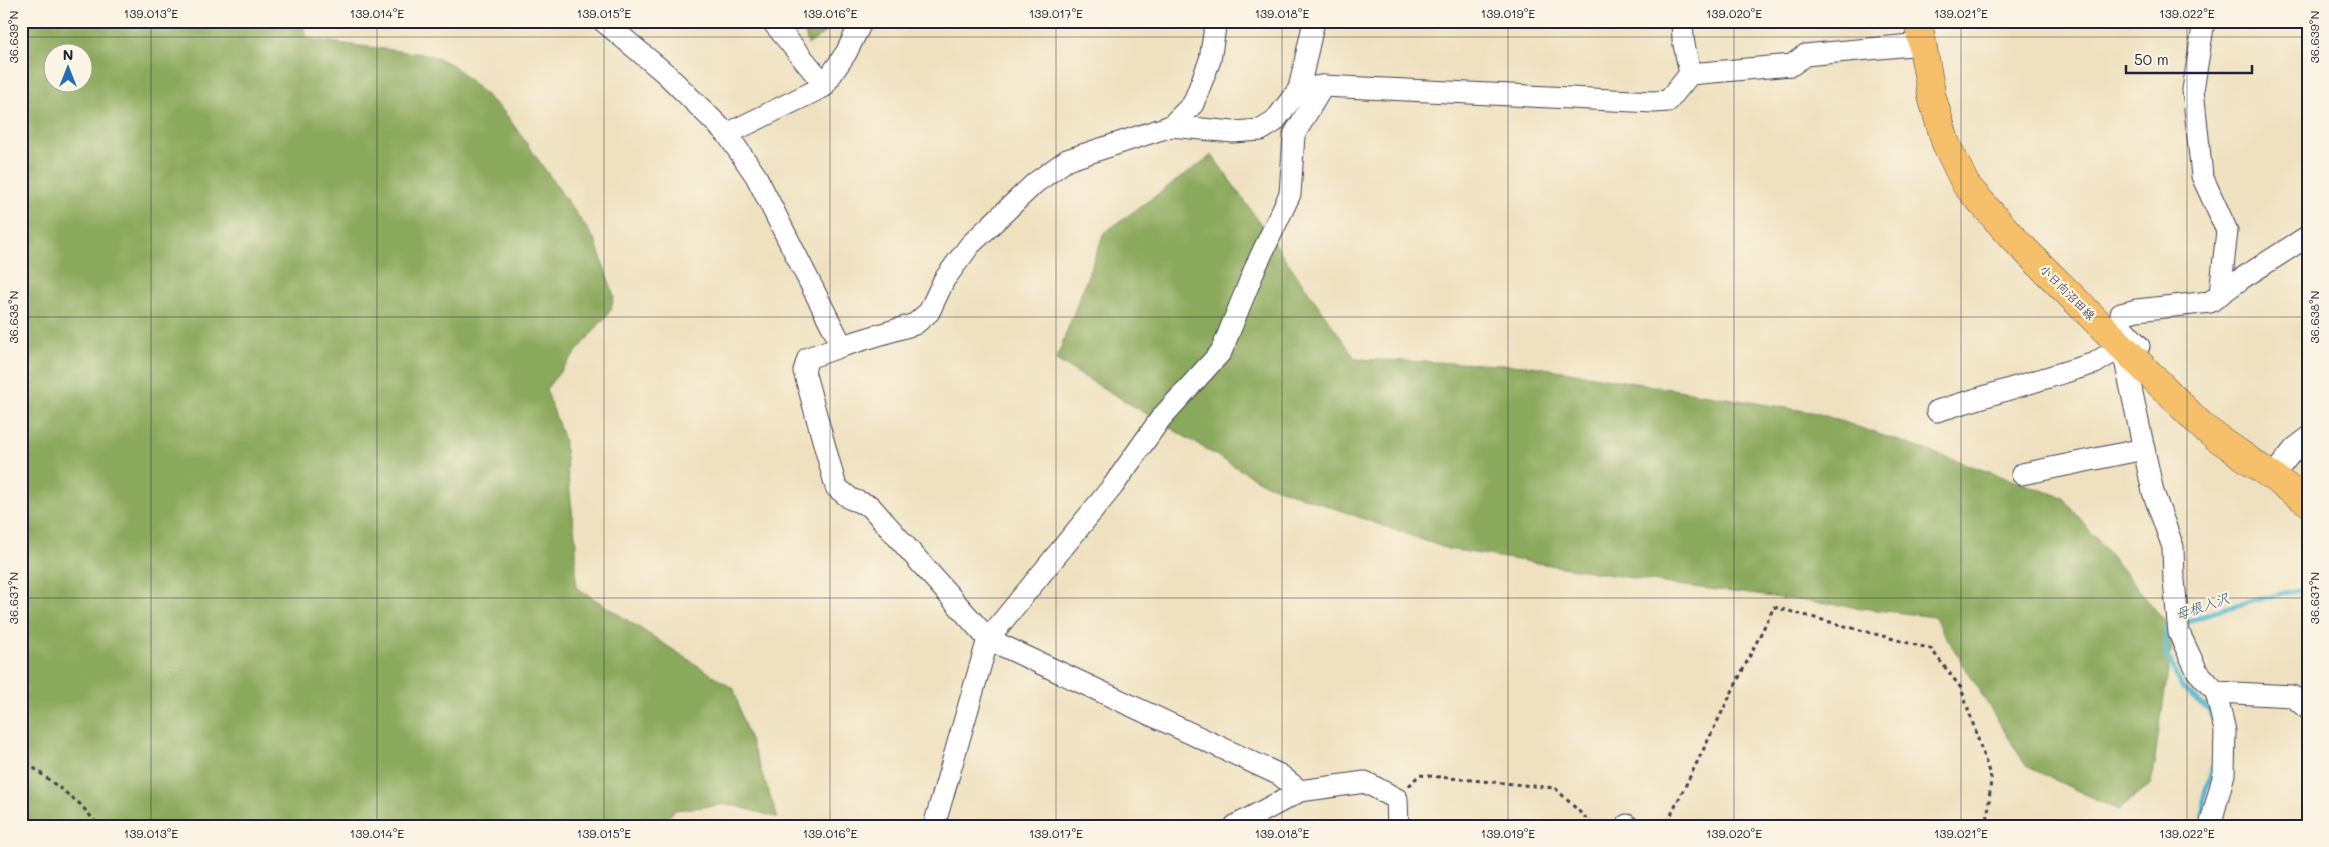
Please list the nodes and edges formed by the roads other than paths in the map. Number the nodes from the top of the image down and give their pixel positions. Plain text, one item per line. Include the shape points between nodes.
1 (603, 21) edge
2 (772, 21) edge
3 (862, 21) edge
4 (1216, 21) edge
5 (1314, 21) edge
6 (1682, 21) edge
7 (2204, 21) edge
8 (1920, 33) edge
9 (1690, 74) junction
10 (823, 86) junction
11 (1323, 86) junction
12 (1299, 88) junction
13 (1171, 126) junction
14 (727, 134) junction
15 (2308, 236) edge
16 (2220, 294) junction
17 (842, 346) junction
18 (2131, 355) junction
19 (1936, 411) dead end
20 (2308, 438) edge
21 (2144, 449) junction
22 (2022, 474) dead end
23 (2272, 477) junction
24 (2308, 502) edge
25 (988, 639) junction
26 (2216, 692) junction
27 (2308, 709) edge
28 (1300, 792) junction
29 (934, 826) edge
30 (1235, 826) edge
31 (1398, 826) edge
32 (2210, 826) edge

1 - 14 street via 666,74
2 - 10 street
3 - 10 street via 846,53
4 - 13 street via 1210,60 1193,104
5 - 12 street
6 - 9 street
7 - 16 street via 2193,90 2202,176 2227,231
8 - 9 street via 1805,55 1792,65
8 - 18 main road, 小日向沼田線 via 1932,97 1946,144 1966,185 2012,238
9 - 11 street via 1668,101 1654,102
10 - 14 street
11 - 12 street
11 - 25 street via 1294,134 1290,194 1220,352 1161,418 1113,486
12 - 13 street via 1274,122 1261,130 1233,132
13 - 17 street via 1068,160 1029,188 970,245 944,280 929,312 915,324
14 - 17 street via 756,176
15 - 16 street
16 - 18 street via 2210,302 2121,314 2120,325 2139,345
17 - 25 street via 808,358 804,371 836,487 851,499 870,506
18 - 19 street
18 - 21 street
18 - 23 main road, 小日向沼田線 via 2205,429
20 - 23 street via 2295,448
21 - 22 street
21 - 26 street via 2153,492 2173,547 2179,633 2197,671
23 - 24 main road, 小日向沼田線
25 - 28 street via 1280,776
25 - 29 street
26 - 27 street via 2292,696
26 - 32 street via 2225,731 2224,774
28 - 30 street
28 - 31 street via 1365,782 1397,799

